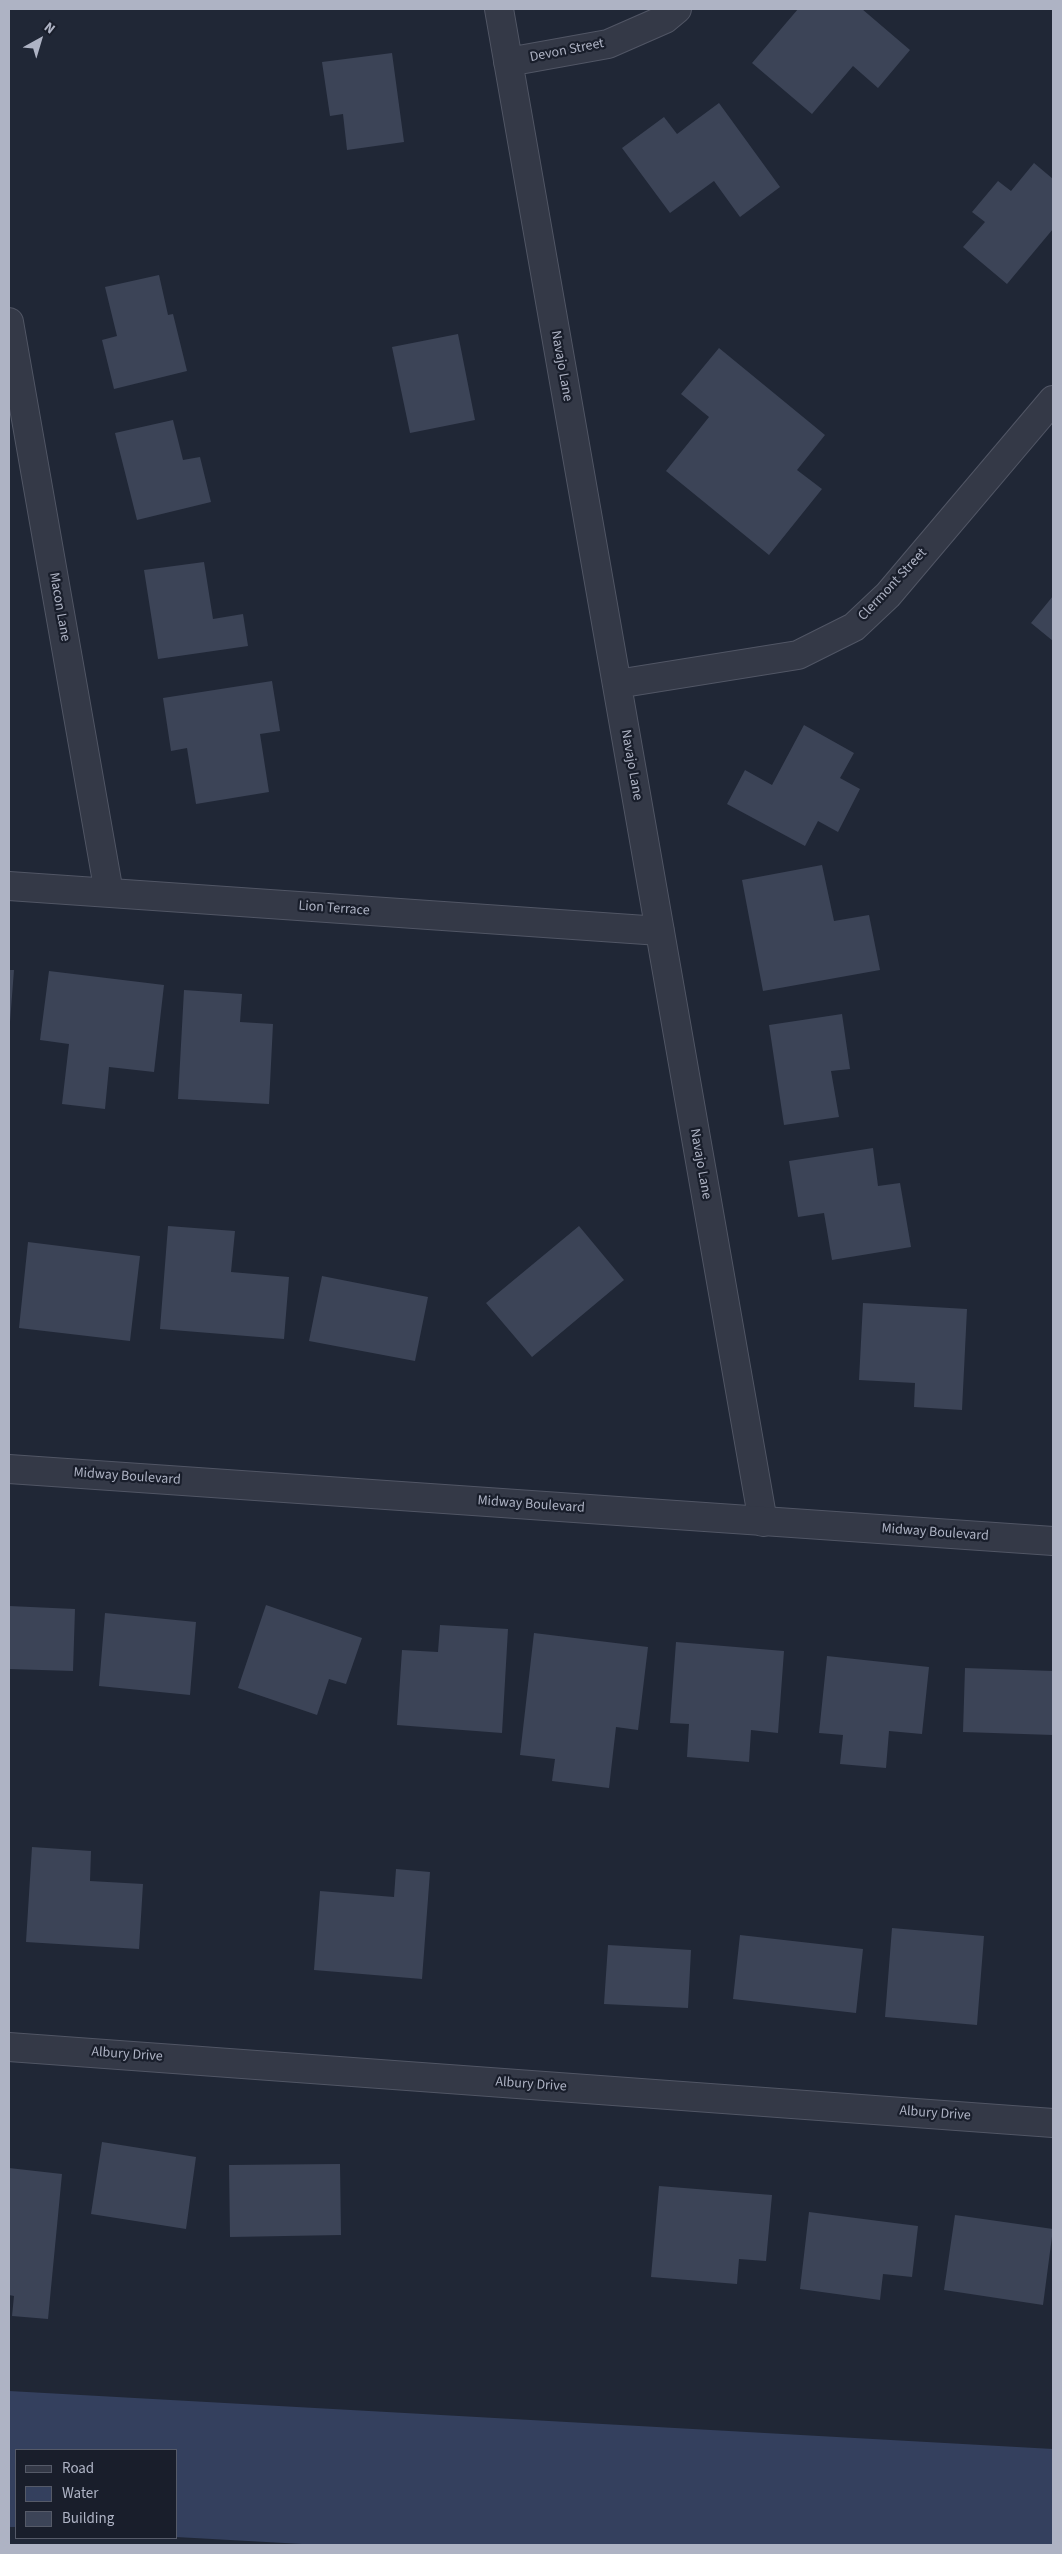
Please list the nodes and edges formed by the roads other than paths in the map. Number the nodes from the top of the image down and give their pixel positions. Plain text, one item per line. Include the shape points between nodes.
1 (499, 9) edge
2 (677, 9) edge
3 (508, 62) junction
4 (9, 322) edge
5 (1053, 400) edge
6 (617, 684) junction
7 (9, 886) edge
8 (109, 893) junction
9 (660, 931) junction
10 (9, 1469) edge
11 (763, 1522) junction
12 (1053, 1541) edge
13 (9, 2047) edge
14 (1053, 2123) edge

1 - 3 street, Navajo Lane
2 - 3 street, Devon Street via 665,19 608,44
3 - 6 street, Navajo Lane
4 - 8 street, Macon Lane
5 - 6 street, Clermont Street via 888,595 854,627 798,655
6 - 9 street, Navajo Lane
7 - 8 street, Lion Terrace
8 - 9 street, Lion Terrace
9 - 11 street, Navajo Lane
10 - 11 street, Midway Boulevard
11 - 12 street, Midway Boulevard
13 - 14 street, Albury Drive

